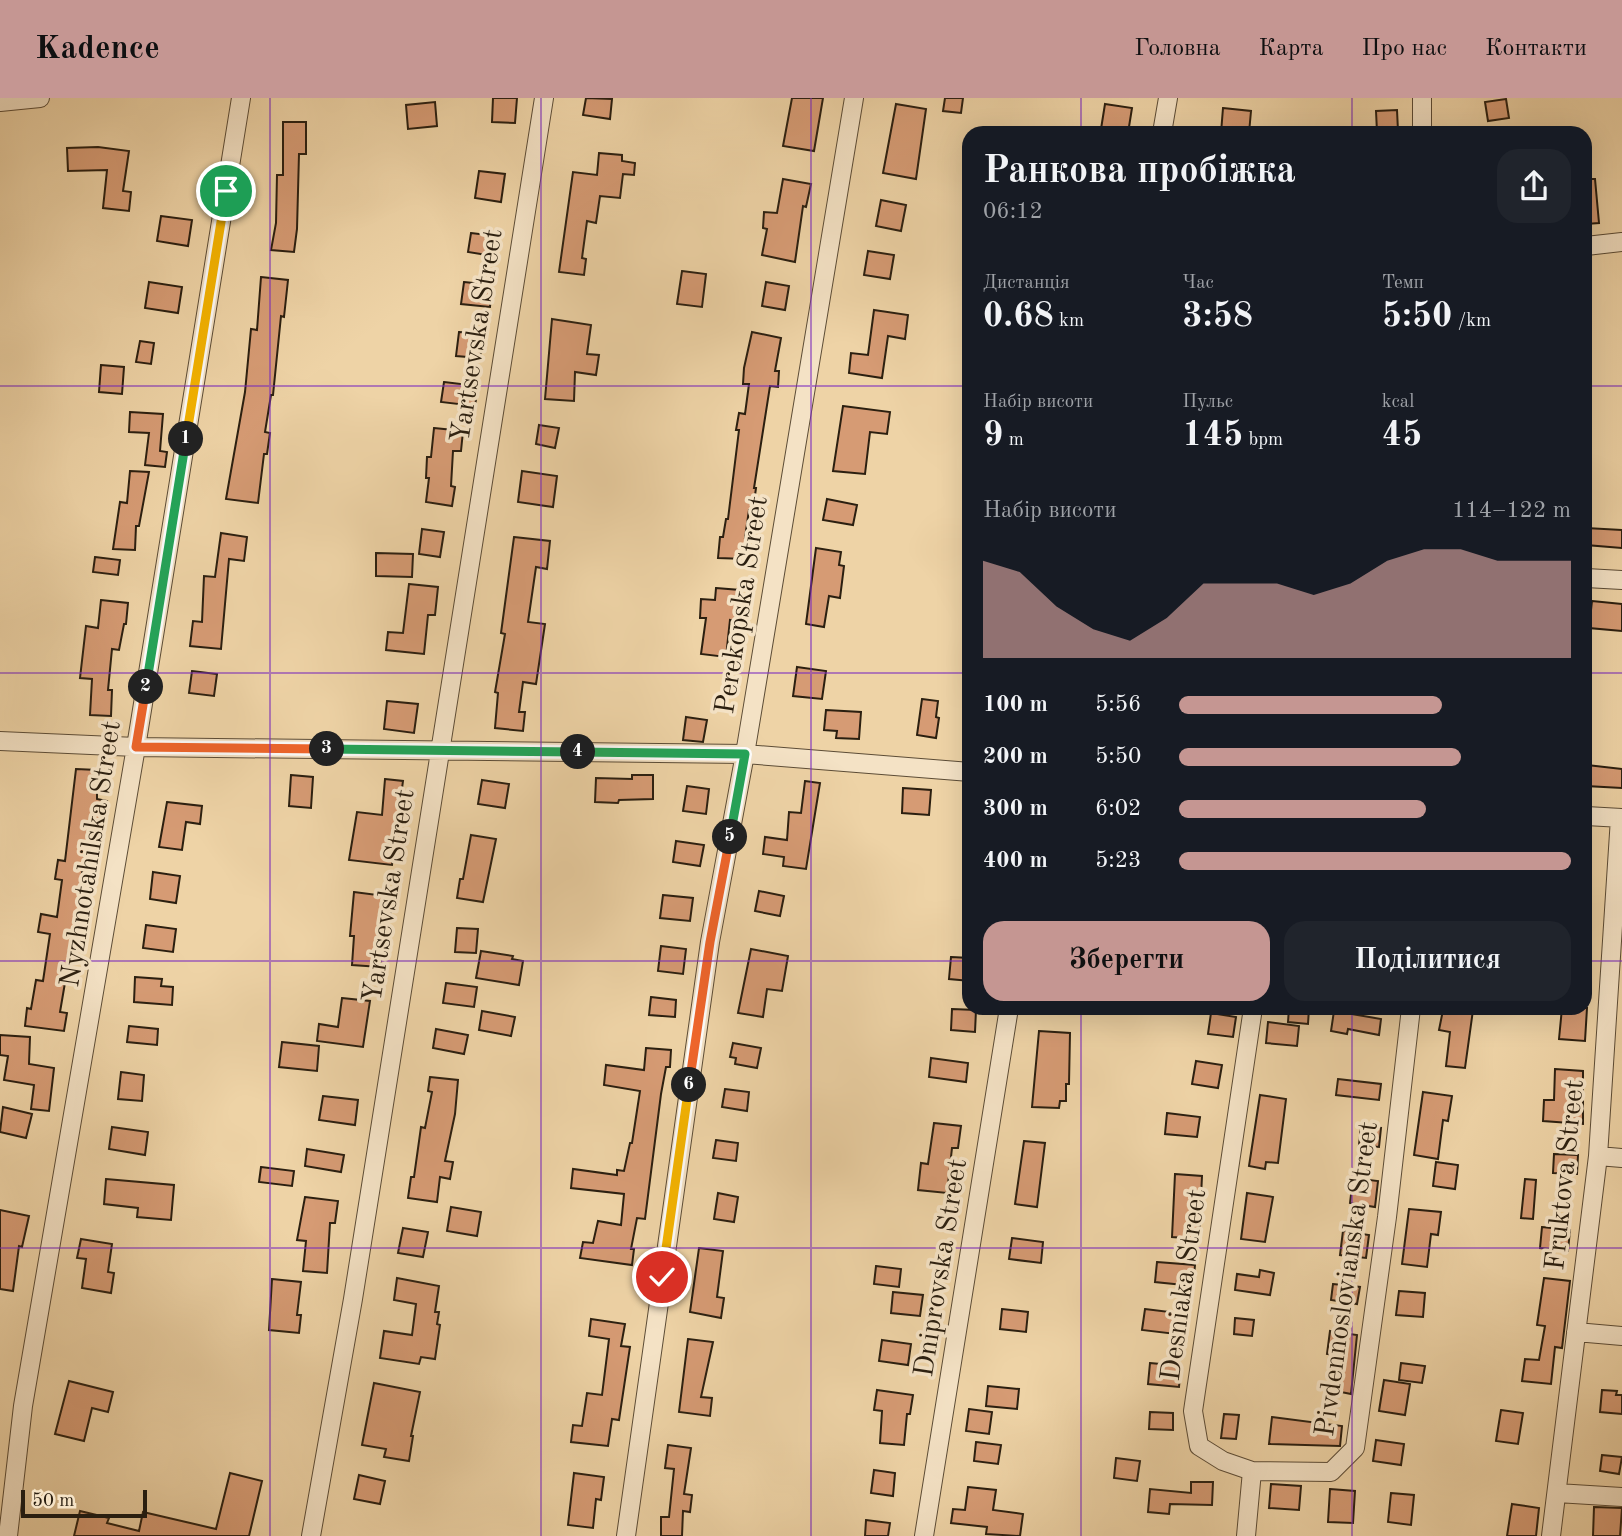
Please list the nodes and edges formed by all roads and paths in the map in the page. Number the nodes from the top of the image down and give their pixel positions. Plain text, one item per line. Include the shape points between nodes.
1 (40, 98) edge
2 (241, 98) edge
3 (544, 98) edge
4 (854, 98) edge
5 (1168, 98) edge
6 (1422, 98) edge
7 (0, 103) edge
8 (1163, 126) edge
9 (1422, 126) edge
10 (1622, 242) edge
11 (1592, 245) edge
12 (1592, 578) edge
13 (1622, 580) edge
14 (0, 741) edge
15 (136, 747) junction
16 (439, 750) junction
17 (745, 754) junction
18 (962, 771) edge
19 (1592, 816) edge
20 (1621, 818) edge
21 (1615, 991) edge
22 (1008, 1015) edge
23 (1252, 1015) edge
24 (1410, 1015) edge
25 (1598, 1156) junction
26 (1622, 1158) edge
27 (1576, 1332) junction
28 (1622, 1336) edge
29 (1252, 1471) junction
30 (1557, 1493) junction
31 (1622, 1497) edge
32 (8, 1536) edge
33 (311, 1536) edge
34 (626, 1536) edge
35 (925, 1536) edge
36 (1246, 1536) edge
37 (1551, 1536) edge

1 - 7 street
2 - 15 street, Nyzhnotahilska Street
3 - 16 street, Yartsevska Street
4 - 17 street, Perekopska Street
5 - 8 street
6 - 9 street
10 - 11 street
12 - 13 street
14 - 15 street
15 - 16 street
15 - 32 street, Nyzhnotahilska Street via 23,1406
16 - 17 street
16 - 33 street, Yartsevska Street
17 - 18 street
17 - 34 street, Perekopska Street via 710,942
19 - 20 street
20 - 21 street, Fruktova Street
21 - 25 street, Fruktova Street
22 - 35 street, Dniprovska Street
23 - 29 street, Desniaka Street via 1193,1411 1199,1446
24 - 29 street, Pivdennoslovianska Street via 1356,1448 1331,1472
25 - 26 street
25 - 27 street, Fruktova Street
27 - 28 street
27 - 30 street, Fruktova Street
29 - 36 street
30 - 31 street
30 - 37 street, Fruktova Street

